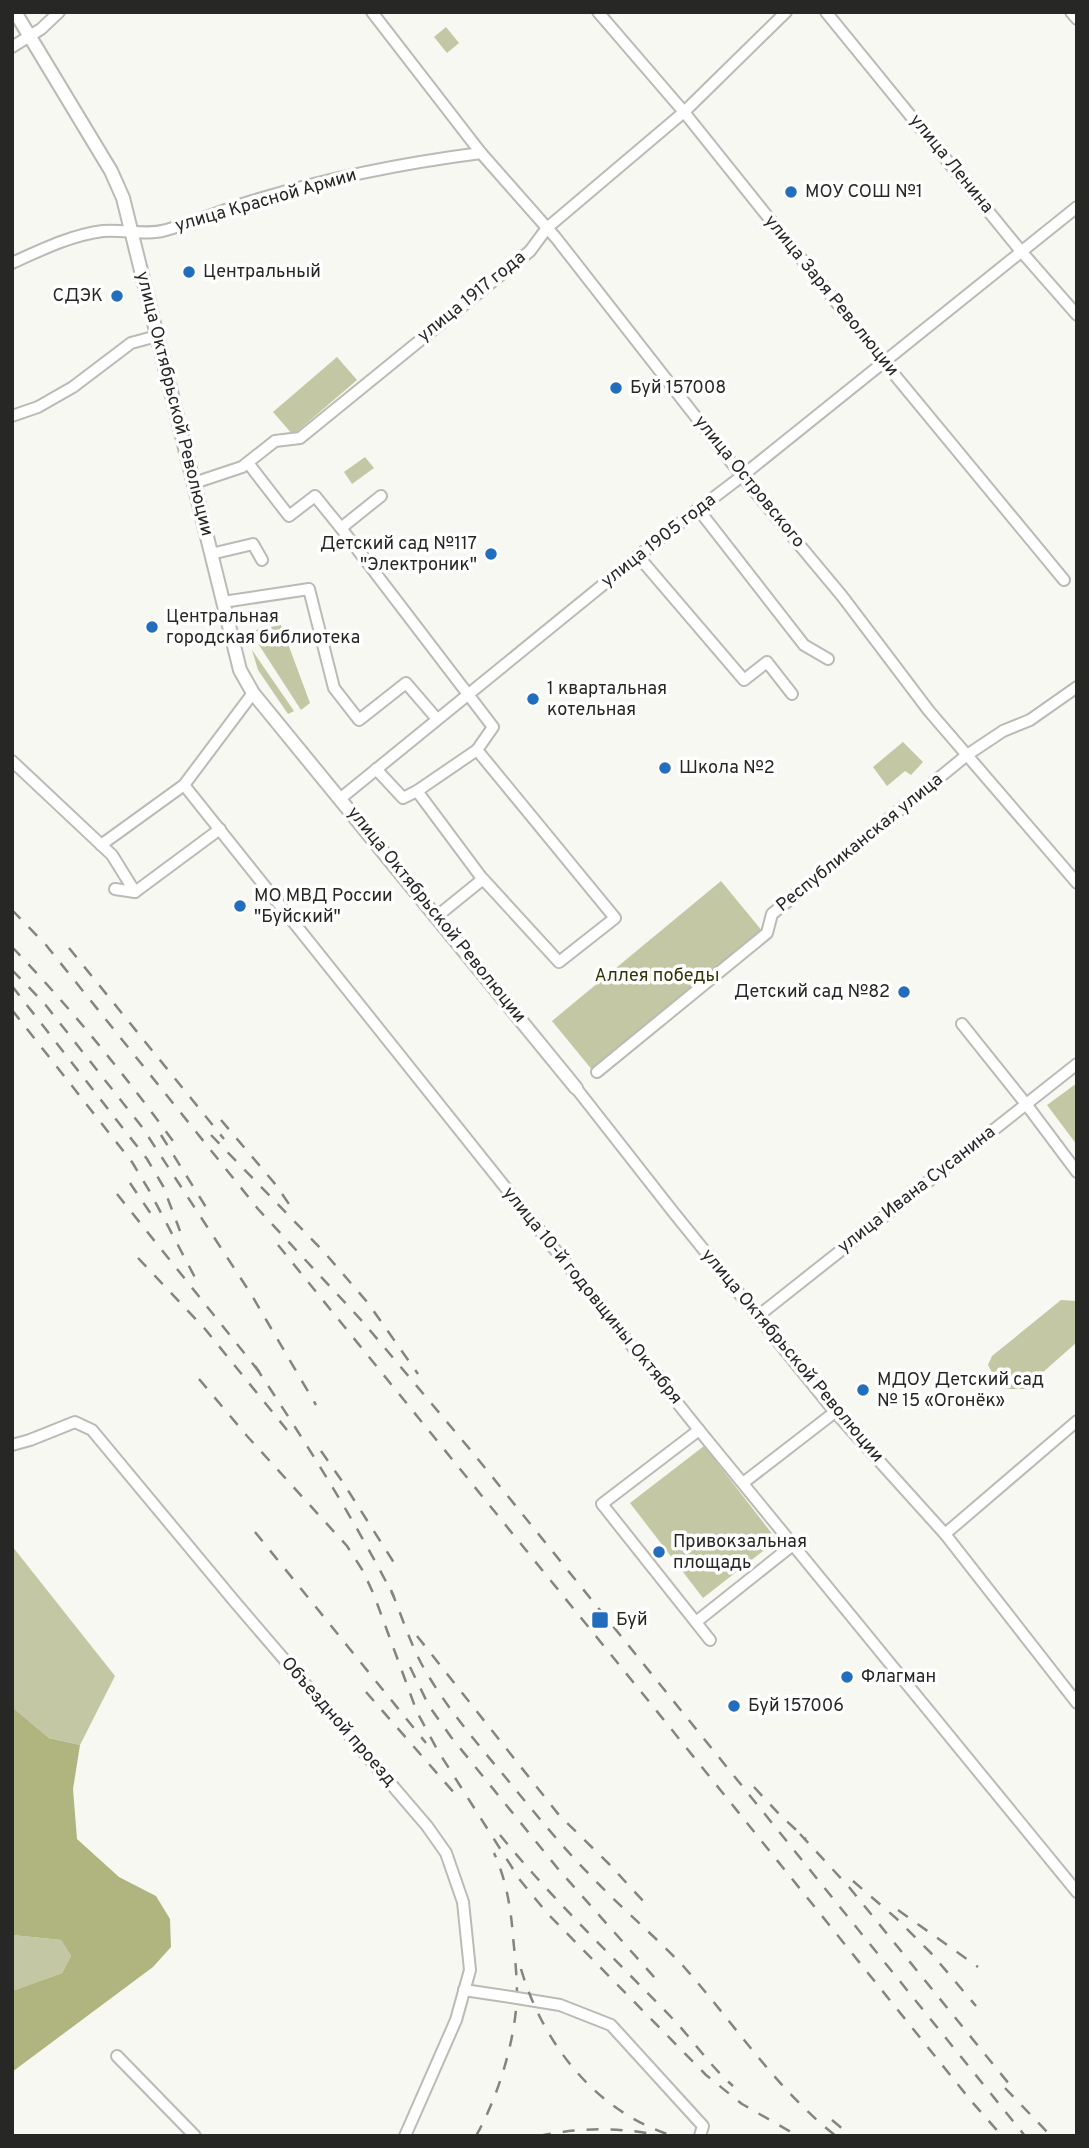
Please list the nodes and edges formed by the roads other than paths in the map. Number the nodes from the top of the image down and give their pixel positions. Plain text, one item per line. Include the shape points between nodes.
1 (15, 12) edge
2 (59, 12) edge
3 (372, 12) edge
4 (598, 12) edge
5 (786, 12) edge
6 (826, 12) edge
7 (1071, 12) edge
8 (1077, 19) edge
9 (29, 37) junction
10 (12, 47) edge
11 (684, 112) junction
12 (481, 153) junction
13 (1077, 206) edge
14 (547, 228) junction
15 (132, 232) junction
16 (1020, 250) junction
17 (12, 263) edge
18 (1077, 315) edge
19 (157, 336) junction
20 (884, 362) junction
21 (12, 416) edge
22 (248, 463) junction
23 (742, 475) junction
24 (194, 483) junction
25 (381, 496) dead end
26 (698, 509) junction
27 (341, 528) junction
28 (211, 554) junction
29 (638, 556) junction
30 (262, 559) dead end
31 (1064, 580) dead end
32 (223, 602) junction
33 (828, 659) dead end
34 (1077, 687) edge
35 (253, 693) junction
36 (468, 694) junction
37 (792, 694) dead end
38 (437, 719) junction
39 (477, 750) junction
40 (967, 755) junction
41 (12, 761) edge
42 (376, 769) junction
43 (184, 785) junction
44 (417, 791) junction
45 (341, 798) junction
46 (220, 829) junction
47 (101, 845) junction
48 (484, 881) junction
49 (1077, 883) edge
50 (115, 890) dead end
51 (135, 892) junction
52 (436, 916) junction
53 (962, 1024) dead end
54 (1077, 1064) edge
55 (597, 1072) dead end
56 (576, 1088) joint
57 (1026, 1104) junction
58 (1077, 1172) edge
59 (758, 1316) junction
60 (835, 1412) junction
61 (1074, 1429) edge
62 (699, 1430) junction
63 (12, 1445) edge
64 (743, 1483) junction
65 (945, 1534) junction
66 (794, 1544) junction
67 (696, 1622) junction
68 (710, 1640) dead end
69 (1077, 1703) edge
70 (1077, 1892) edge
71 (464, 1990) junction
72 (117, 2056) dead end
73 (195, 2136) edge
74 (405, 2136) edge
75 (700, 2136) edge

1 - 9 main road, улица Октябрьской Революции
2 - 9 street
3 - 12 street, улица Островского
4 - 11 street, улица Заря Революции
5 - 11 street, улица 1917 года
6 - 16 street, улица Ленина
7 - 8 street
9 - 10 street
9 - 15 main road, улица Октябрьской Революции via 111,171 124,198
11 - 14 street, улица 1917 года
11 - 20 street, улица Заря Революции
12 - 14 street, улица Островского
12 - 15 street, улица Красной Армии via 415,161 335,179 163,231
13 - 16 street, улица 1905 года
14 - 22 street, улица 1917 года via 530,251 300,438 275,441
14 - 23 street, улица Островского
15 - 17 street, улица Красной Армии via 104,231 78,237
15 - 19 main road, улица Октябрьской Революции
16 - 18 street, улица Ленина
16 - 20 street, улица 1905 года
19 - 21 street via 131,343 74,387
19 - 24 main road, улица Октябрьской Революции
20 - 23 street, улица 1905 года
20 - 31 street, улица Заря Революции
22 - 24 street, улица 1917 года
22 - 27 street via 289,516 315,496
23 - 26 street, улица 1905 года
23 - 40 street, улица Островского
24 - 28 main road, улица Октябрьской Революции
25 - 27 street
26 - 29 street, улица 1905 года
26 - 33 street via 804,645
27 - 36 street
28 - 30 street via 253,544
28 - 32 main road, улица Октябрьской Революции
29 - 36 street, улица 1905 года
29 - 37 street via 744,680 767,662
32 - 35 main road, улица Октябрьской Революции via 240,670
32 - 38 street via 309,589 334,688 359,720 406,682
34 - 40 street, Республиканская улица
35 - 43 street
35 - 45 main road, улица Октябрьской Революции
36 - 38 street, улица 1905 года
36 - 39 street via 493,727
38 - 42 street, улица 1905 года
39 - 44 street
39 - 48 street via 615,918 559,962
40 - 49 street, улица Островского
40 - 55 street, Республиканская улица via 772,914 767,933
41 - 47 street
42 - 44 street via 403,798
42 - 45 street, улица 1905 года
43 - 46 street, улица 10-й годовщины Октября
43 - 47 street
44 - 48 street
45 - 52 main road, улица Октябрьской Революции
46 - 51 street
46 - 62 street, улица 10-й годовщины Октября
47 - 51 street
48 - 52 street
50 - 51 street
52 - 56 main road, улица Октябрьской Революции
53 - 57 street
54 - 57 street, улица Ивана Сусанина
56 - 59 street, улица Октябрьской Революции
57 - 58 street
57 - 59 street, улица Ивана Сусанина
59 - 60 street, улица Октябрьской Революции
60 - 64 street
60 - 65 street, улица Октябрьской Революции
61 - 65 street
62 - 64 street, улица 10-й годовщины Октября
62 - 67 street via 602,1504
63 - 71 street, Объездной проезд via 75,1422 92,1430 427,1826 446,1853 463,1902 470,1970
64 - 66 street, улица 10-й годовщины Октября
65 - 69 street, улица Октябрьской Революции
66 - 67 street
66 - 70 street, улица 10-й годовщины Октября
67 - 68 street
71 - 74 street, Объездной проезд via 456,2020
71 - 75 street via 560,2005 611,2025 703,2126
72 - 73 street

